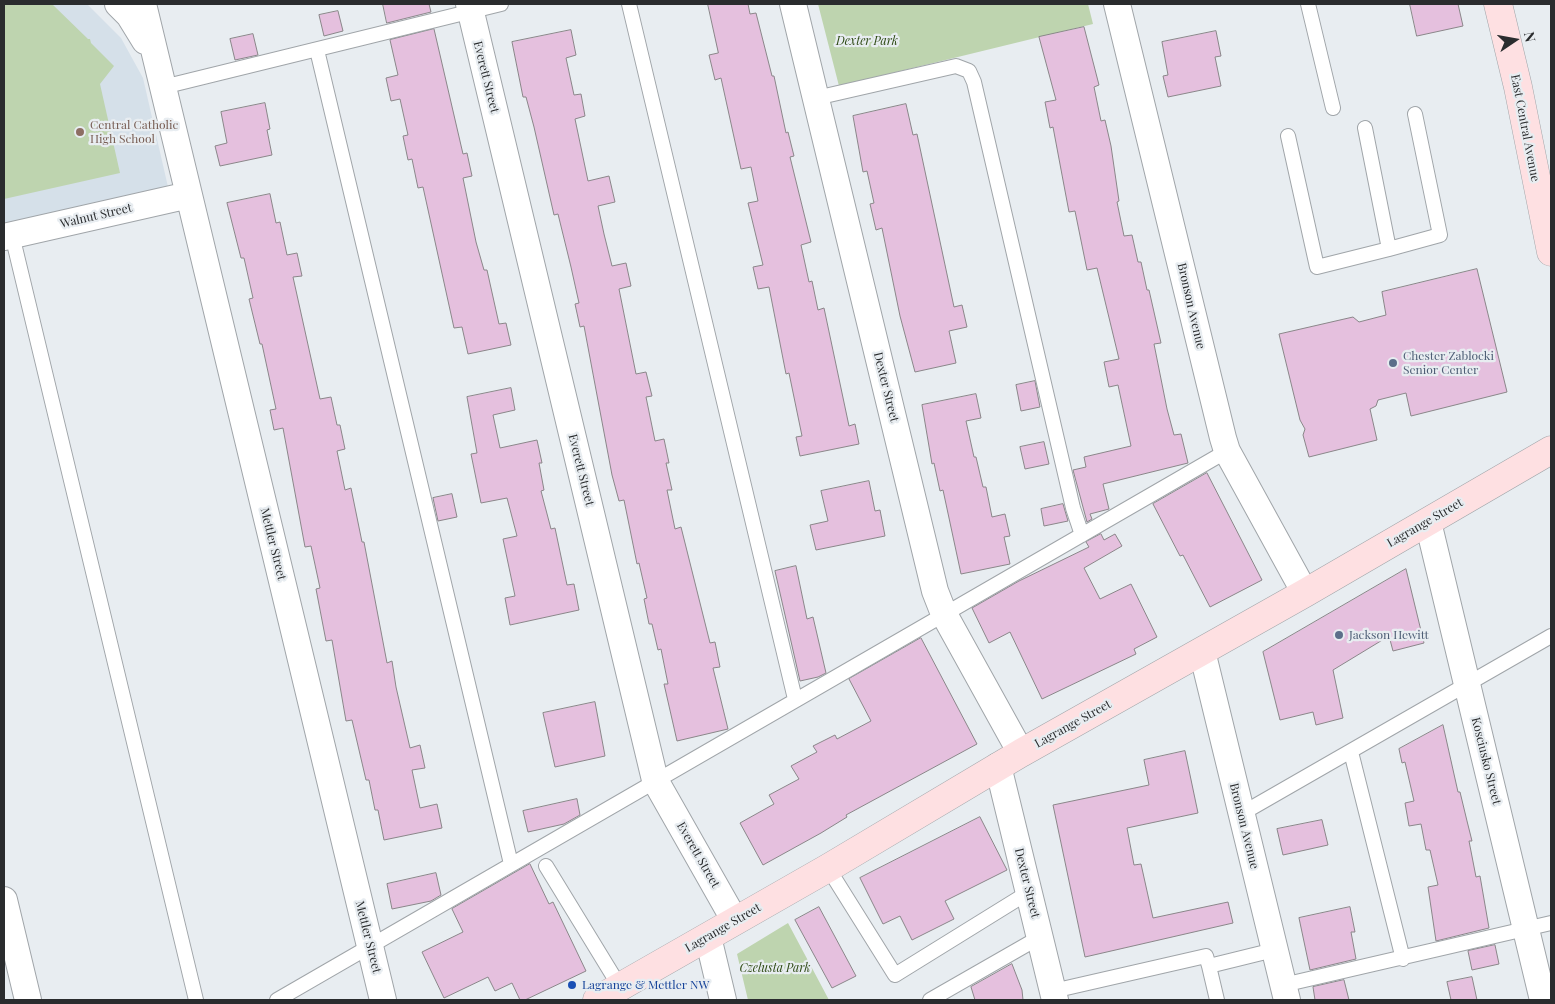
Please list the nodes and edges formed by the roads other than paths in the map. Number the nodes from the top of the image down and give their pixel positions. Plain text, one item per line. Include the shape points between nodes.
1 (118, 4) edge
2 (143, 4) edge
3 (502, 4) edge
4 (629, 4) edge
5 (793, 4) edge
6 (1118, 4) edge
7 (1308, 4) edge
8 (1498, 4) edge
9 (470, 8) edge
10 (317, 50) junction
11 (163, 87) junction
12 (816, 98) junction
13 (1333, 108) dead end
14 (1415, 114) dead end
15 (1364, 128) dead end
16 (1288, 136) dead end
17 (189, 195) junction
18 (8, 236) edge
19 (1389, 249) junction
20 (1551, 252) edge
21 (1551, 450) edge
22 (1227, 451) junction
23 (1428, 522) junction
24 (1082, 535) junction
25 (1305, 593) junction
26 (944, 614) junction
27 (1551, 636) edge
28 (1202, 651) junction
29 (1468, 686) junction
30 (795, 699) junction
31 (1351, 752) junction
32 (1021, 753) junction
33 (998, 766) junction
34 (655, 780) junction
35 (1241, 814) junction
36 (511, 864) junction
37 (546, 866) dead end
38 (828, 868) junction
39 (1029, 892) junction
40 (4, 900) edge
41 (735, 921) junction
42 (1551, 923) edge
43 (1526, 929) junction
44 (708, 936) junction
45 (1040, 937) junction
46 (370, 947) junction
47 (1274, 950) junction
48 (1403, 959) junction
49 (1208, 966) junction
50 (620, 987) junction
51 (1285, 993) edge
52 (1054, 995) edge
53 (28, 1000) edge
54 (196, 1000) edge
55 (277, 1000) edge
56 (383, 1000) edge
57 (597, 1000) edge
58 (723, 1000) edge
59 (930, 1000) edge
60 (1217, 1000) edge
61 (1543, 1000) edge

1 - 11 street, Mettler Street via 152,55
2 - 11 street, Mettler Street
3 - 9 lane
4 - 30 lane
5 - 12 street, Dexter Street
6 - 22 street, Bronson Avenue
7 - 13 lane
8 - 20 main road, East Central Avenue
9 - 10 lane
9 - 34 street, Everett Street
10 - 11 lane
10 - 36 lane
11 - 17 street, Mettler Street
12 - 24 lane via 956,66 969,71
12 - 26 street, Dexter Street via 935,591
14 - 19 lane via 1440,234
15 - 19 lane
16 - 19 lane via 1318,267
17 - 18 street, Walnut Street
17 - 46 street, Mettler Street
18 - 54 lane
21 - 23 main road, Lagrange Street
22 - 24 lane
22 - 25 street, Bronson Avenue
23 - 25 main road, Lagrange Street
23 - 29 street, Kosciusko Street
24 - 26 lane
25 - 28 main road, Lagrange Street
26 - 30 lane
26 - 32 street, Dexter Street
27 - 29 lane
28 - 32 main road, Lagrange Street
28 - 35 street, Bronson Avenue
29 - 31 lane
29 - 43 street, Kosciusko Street
30 - 34 lane
31 - 35 lane
31 - 48 lane
32 - 33 main road, Lagrange Street
33 - 38 main road, Lagrange Street
33 - 39 street, Dexter Street
34 - 36 lane
34 - 41 street, Everett Street
35 - 47 street, Bronson Avenue
36 - 46 lane
37 - 50 lane
38 - 39 lane via 895,975
38 - 41 main road, Lagrange Street
39 - 45 street, Dexter Street
40 - 53 street
41 - 44 main road, Lagrange Street
42 - 43 lane
43 - 48 lane
43 - 61 street, Kosciusko Street
44 - 50 main road, Lagrange Street
44 - 58 street
45 - 52 street, Dexter Street
45 - 59 lane
46 - 55 lane
46 - 56 street, Mettler Street
47 - 49 lane
47 - 51 street, Bronson Avenue
48 - 51 lane
49 - 52 lane via 1206,956
49 - 60 lane
50 - 57 main road, Lagrange Street

